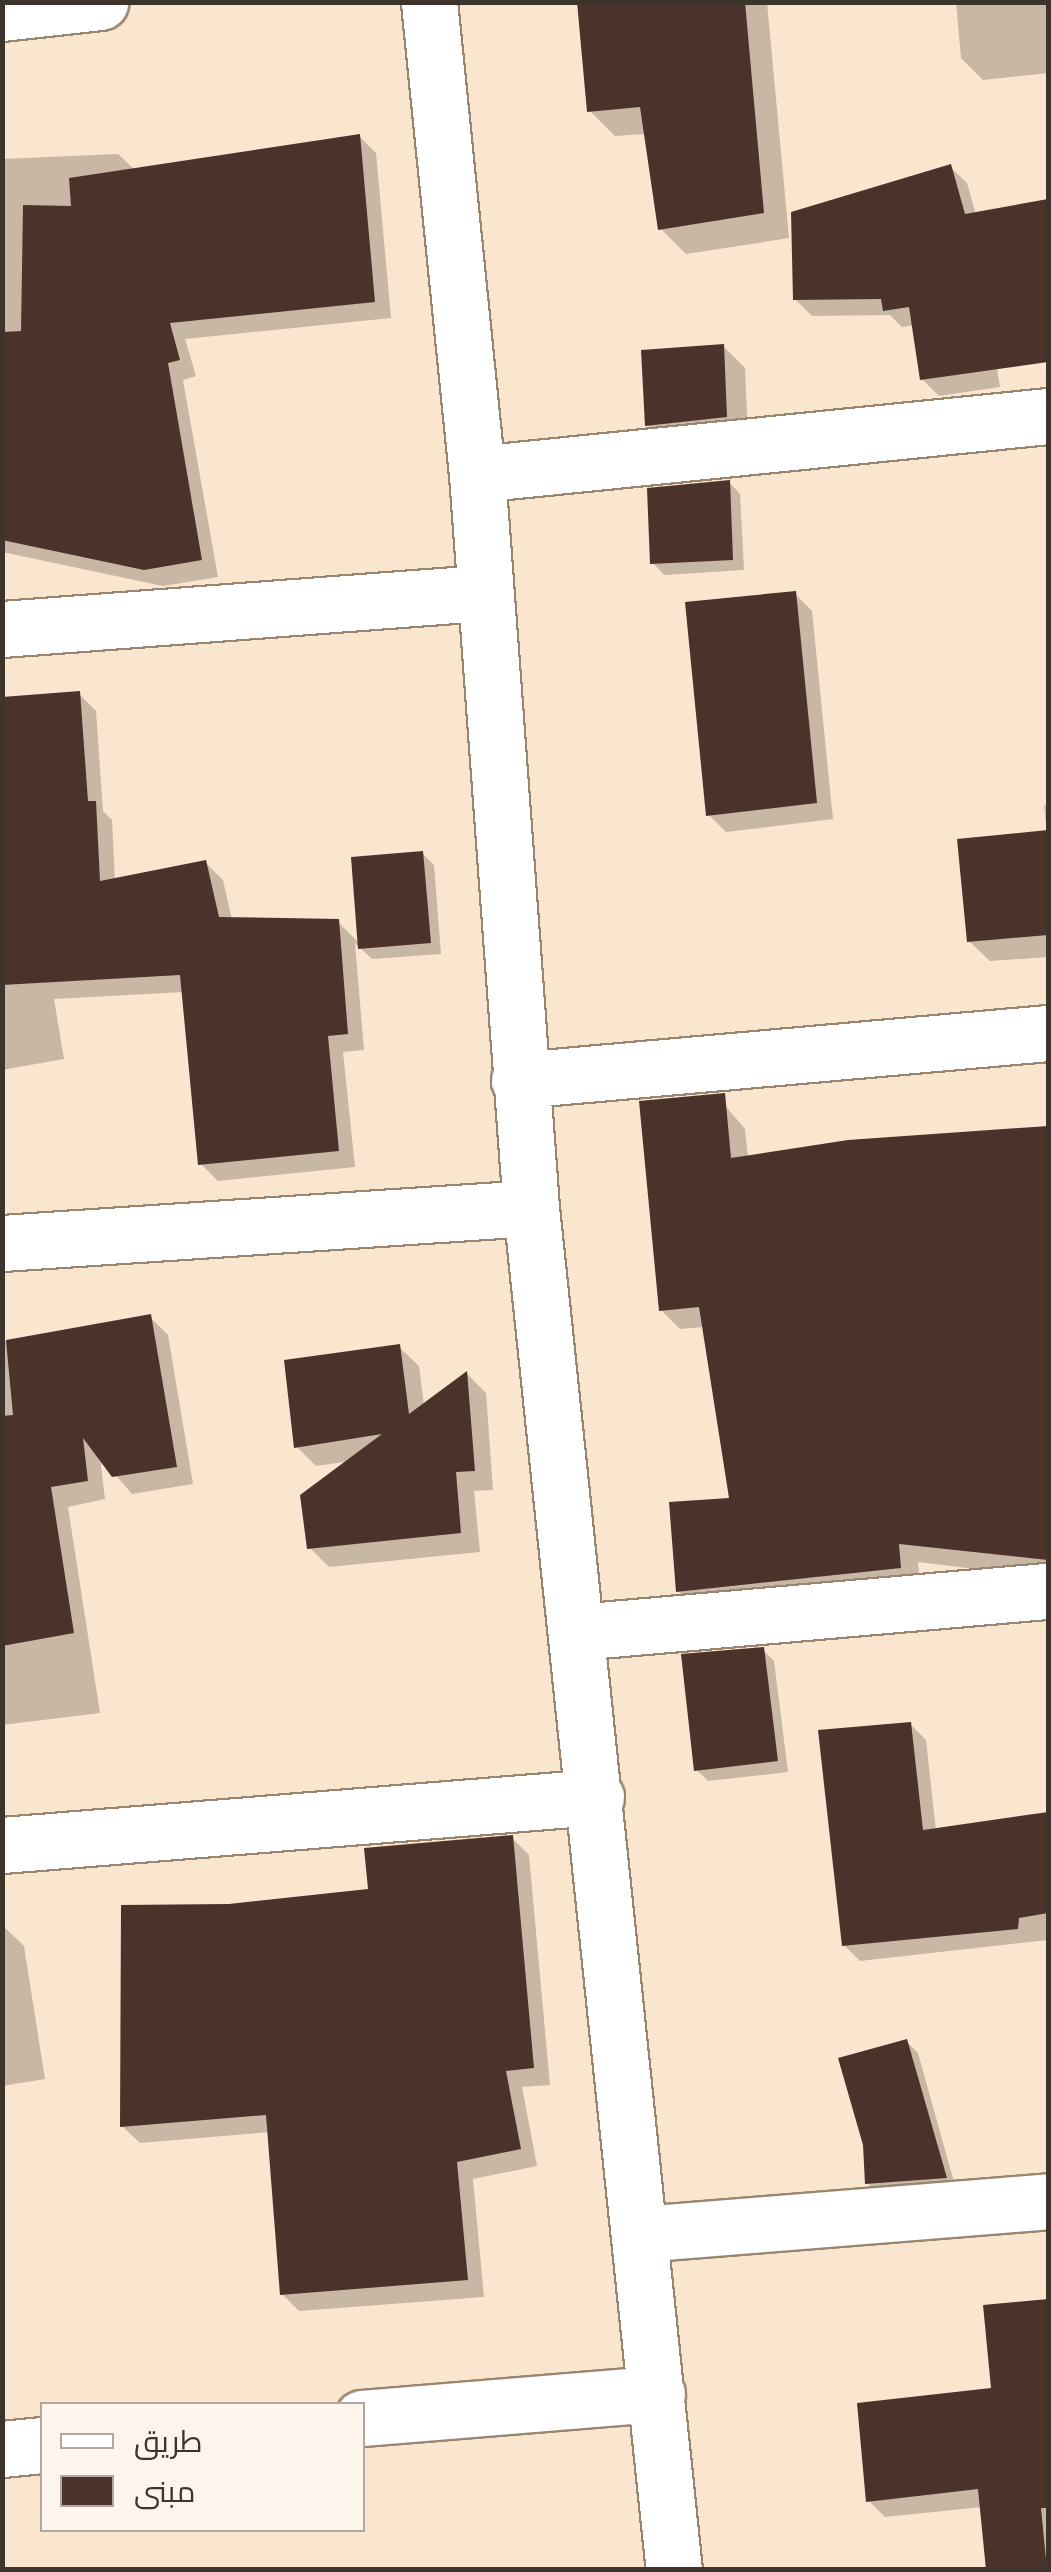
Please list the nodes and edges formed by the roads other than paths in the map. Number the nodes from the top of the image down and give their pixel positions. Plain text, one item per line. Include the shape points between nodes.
1 (100, 2) edge
2 (429, 2) edge
3 (2, 13) edge
4 (1048, 416) edge
5 (478, 474) junction
6 (486, 593) junction
7 (2, 629) edge
8 (1048, 1033) edge
9 (519, 1080) junction
10 (531, 1208) junction
11 (2, 1243) edge
12 (1048, 1591) edge
13 (576, 1632) junction
14 (596, 1797) junction
15 (2, 1845) edge
16 (1048, 2200) edge
17 (642, 2234) junction
18 (657, 2394) junction
19 (365, 2418) edge
20 (40, 2445) edge
21 (2, 2448) edge
22 (674, 2570) edge

1 - 3 street
2 - 5 street
4 - 5 street
5 - 6 street
6 - 7 street
6 - 9 street
8 - 9 street
9 - 10 street
10 - 11 street
10 - 13 street
12 - 13 street
13 - 14 street
14 - 15 street
14 - 17 street
16 - 17 street
17 - 18 street
18 - 19 street
18 - 22 street
20 - 21 street

